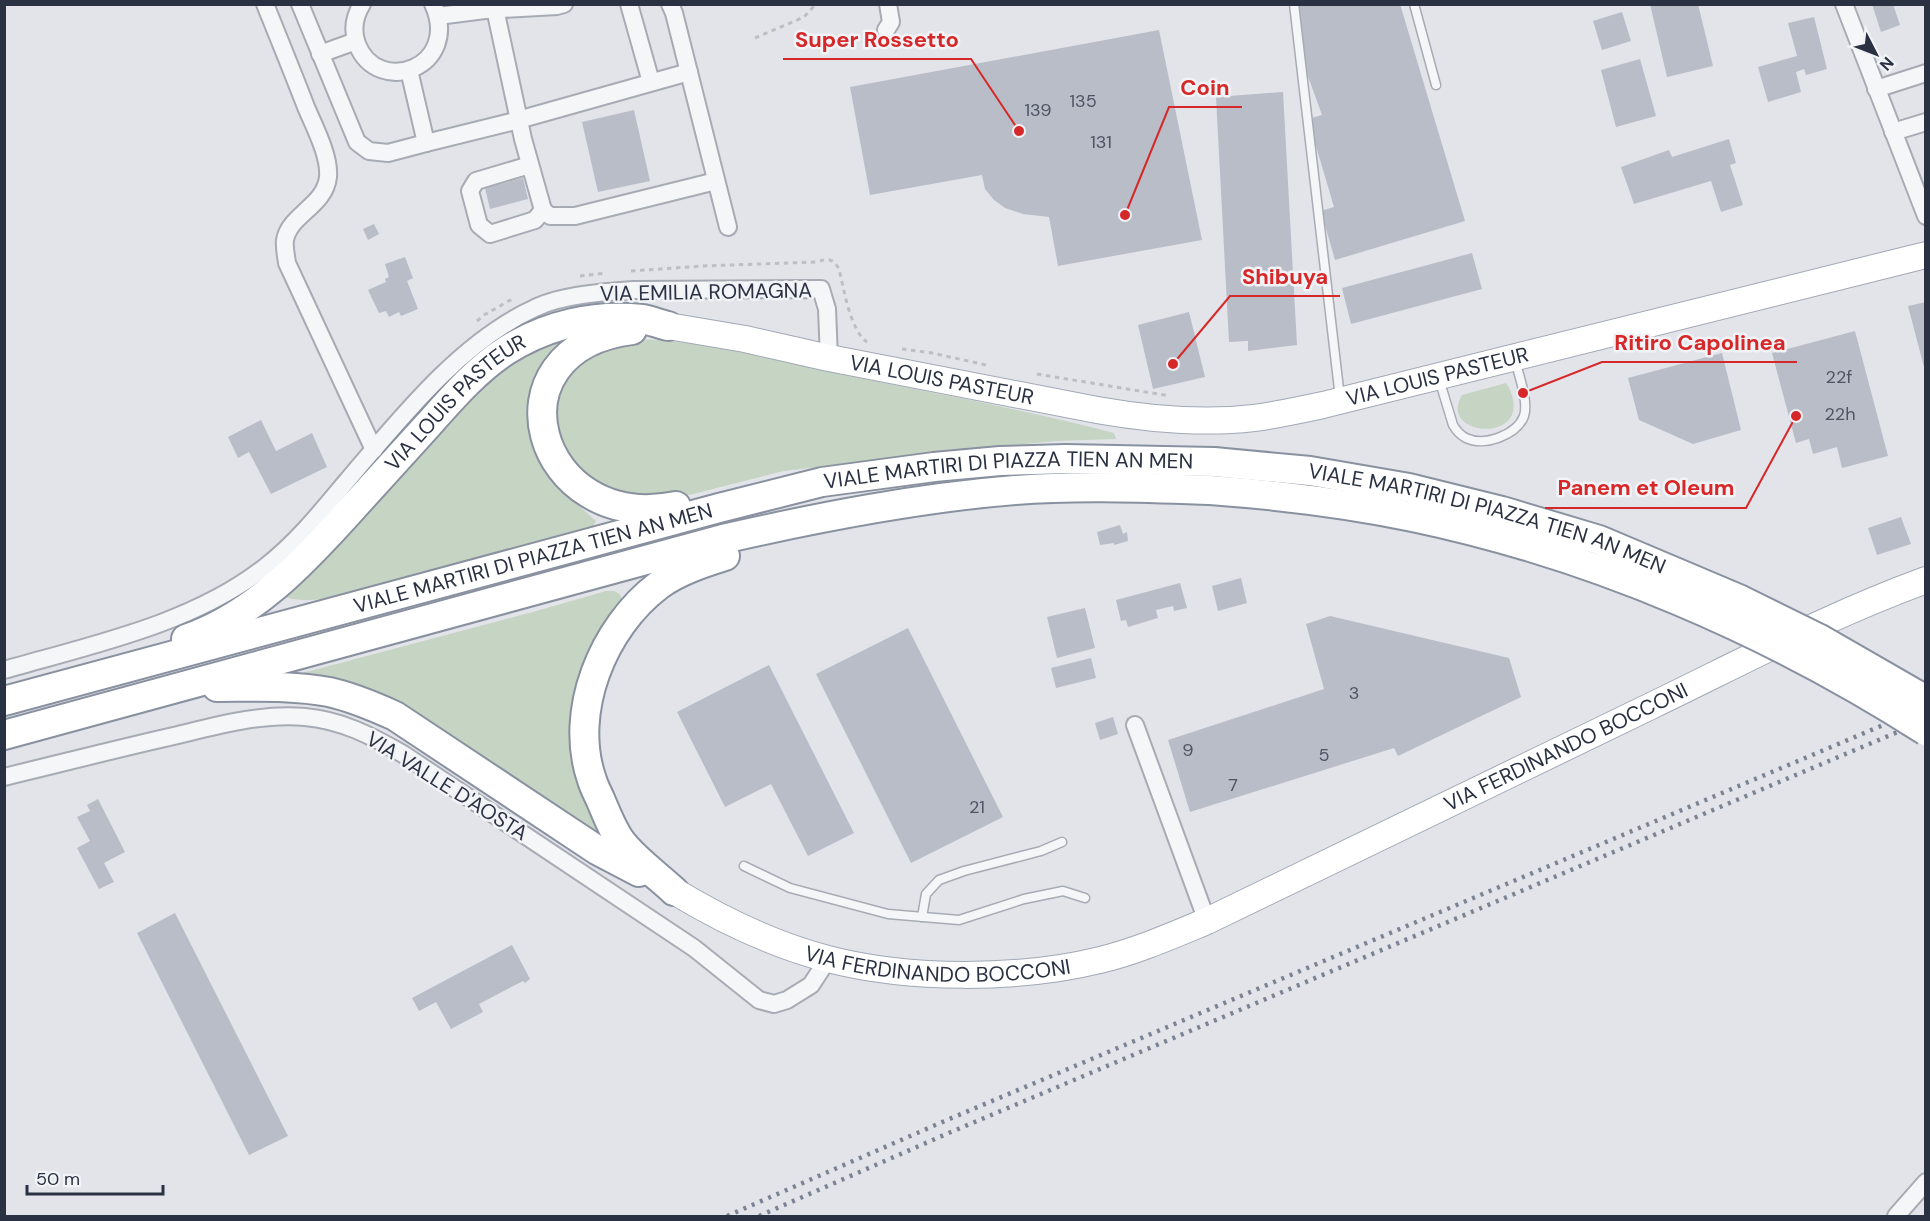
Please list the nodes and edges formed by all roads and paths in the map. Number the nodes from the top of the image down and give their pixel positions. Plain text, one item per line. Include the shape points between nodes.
1 (265, 4) edge
2 (300, 4) edge
3 (362, 4) edge
4 (564, 4) edge
5 (629, 4) edge
6 (670, 4) edge
7 (816, 4) edge
8 (888, 4) edge
9 (1294, 4) edge
10 (1414, 4) edge
11 (1844, 4) edge
12 (494, 7) edge
13 (436, 10) edge
14 (886, 30) dead end
15 (755, 38) dead end
16 (356, 41) junction
17 (321, 54) junction
18 (409, 70) junction
19 (689, 72) junction
20 (1926, 73) edge
21 (651, 82) junction
22 (1436, 85) dead end
23 (1876, 89) junction
24 (519, 120) junction
25 (1926, 122) edge
26 (1893, 132) junction
27 (426, 143) junction
28 (530, 165) junction
29 (716, 181) junction
30 (543, 210) junction
31 (1926, 216) edge
32 (728, 227) dead end
33 (1926, 255) edge
34 (668, 326) junction
35 (1514, 357) junction
36 (829, 358) junction
37 (1438, 376) junction
38 (1341, 401) junction
39 (374, 450) junction
40 (1212, 476) junction
41 (822, 482) junction
42 (918, 501) junction
43 (1926, 580) edge
44 (4, 670) edge
45 (72, 684) junction
46 (185, 686) junction
47 (1926, 700) edge
48 (4, 701) edge
49 (1135, 725) dead end
50 (1926, 731) edge
51 (4, 735) edge
52 (4, 777) edge
53 (1062, 842) dead end
54 (744, 866) dead end
55 (674, 891) junction
56 (1085, 898) dead end
57 (922, 917) junction
58 (1207, 921) junction
59 (828, 959) junction
60 (1926, 1182) edge
61 (1896, 1216) edge

1 - 39 street via 321,143 328,176 316,202 287,232 287,262
2 - 17 street
3 - 16 street via 354,27
4 - 12 street
5 - 21 street
6 - 19 street
7 - 15 path via 804,16
8 - 14 street via 891,22
9 - 38 lane
10 - 22 lane
11 - 23 street
12 - 13 street
12 - 24 street
13 - 18 street via 441,30 438,43 432,55
16 - 17 street
16 - 18 street via 376,67
17 - 27 street via 357,142 369,151 388,153
18 - 27 street
19 - 21 street
19 - 29 street
20 - 23 street
21 - 24 street
23 - 26 street
24 - 27 street
24 - 28 street
25 - 26 street
26 - 31 street
28 - 30 street
28 - 30 street via 476,181 470,191 479,225 490,234 535,220
29 - 30 street via 574,216 550,216
29 - 32 street
33 - 35 main road, VIA LOUIS PASTEUR
34 - 36 main road, VIA LOUIS PASTEUR
34 - 41 highway via 596,339 572,352 553,375 542,405 541,421 548,446 562,470 593,496 614,506 643,510 772,484
34 - 45 highway, VIA LOUIS PASTEUR via 644,319 581,320 554,327 506,351 461,389 313,552 260,599 192,637 118,661
35 - 37 main road, VIA LOUIS PASTEUR
35 - 37 lane via 1525,400 1524,416 1511,431 1495,438 1476,441 1457,431
36 - 38 main road, VIA LOUIS PASTEUR via 1127,416 1227,420
36 - 39 street, VIA EMILIA ROMAGNA via 827,309 821,289 633,290 576,296 537,307 481,340 455,362
37 - 38 main road, VIA LOUIS PASTEUR
39 - 44 street, VIA EMILIA ROMAGNA via 300,536 264,568 224,594 149,628
40 - 41 highway, VIALE MARTIRI DI PIAZZA TIEN AN MEN via 1066,459 934,467
40 - 42 highway, VIALE MARTIRI DI PIAZZA TIEN AN MEN
40 - 47 highway, VIALE MARTIRI DI PIAZZA TIEN AN MEN, bridge via 1310,471 1409,488 1599,540 1809,633
40 - 50 highway, VIALE MARTIRI DI PIAZZA TIEN AN MEN, bridge via 1310,500 1413,517 1577,562 1654,591 1791,653
41 - 45 highway, VIALE MARTIRI DI PIAZZA TIEN AN MEN
42 - 46 highway, VIALE MARTIRI DI PIAZZA TIEN AN MEN via 723,539
42 - 55 highway via 850,526 764,546 682,572 639,602 610,642 593,678 585,709 591,779 622,844
43 - 58 main road, VIA FERDINANDO BOCCONI via 1799,632
45 - 48 highway
46 - 51 highway, VIALE MARTIRI DI PIAZZA TIEN AN MEN
46 - 55 highway via 297,688 365,703 423,734 597,850
49 - 58 street
52 - 59 street, VIA VALLE D'AOSTA via 274,715 336,723 403,754 694,948 759,1000 774,1004 793,997 811,985
53 - 57 lane via 939,880 926,894
54 - 57 lane via 790,888 888,914
55 - 59 main road, VIA FERDINANDO BOCCONI via 734,924
56 - 57 lane via 1063,891 959,920
58 - 59 main road, VIA FERDINANDO BOCCONI via 1142,948 1099,960 1006,974 918,973
60 - 61 street

